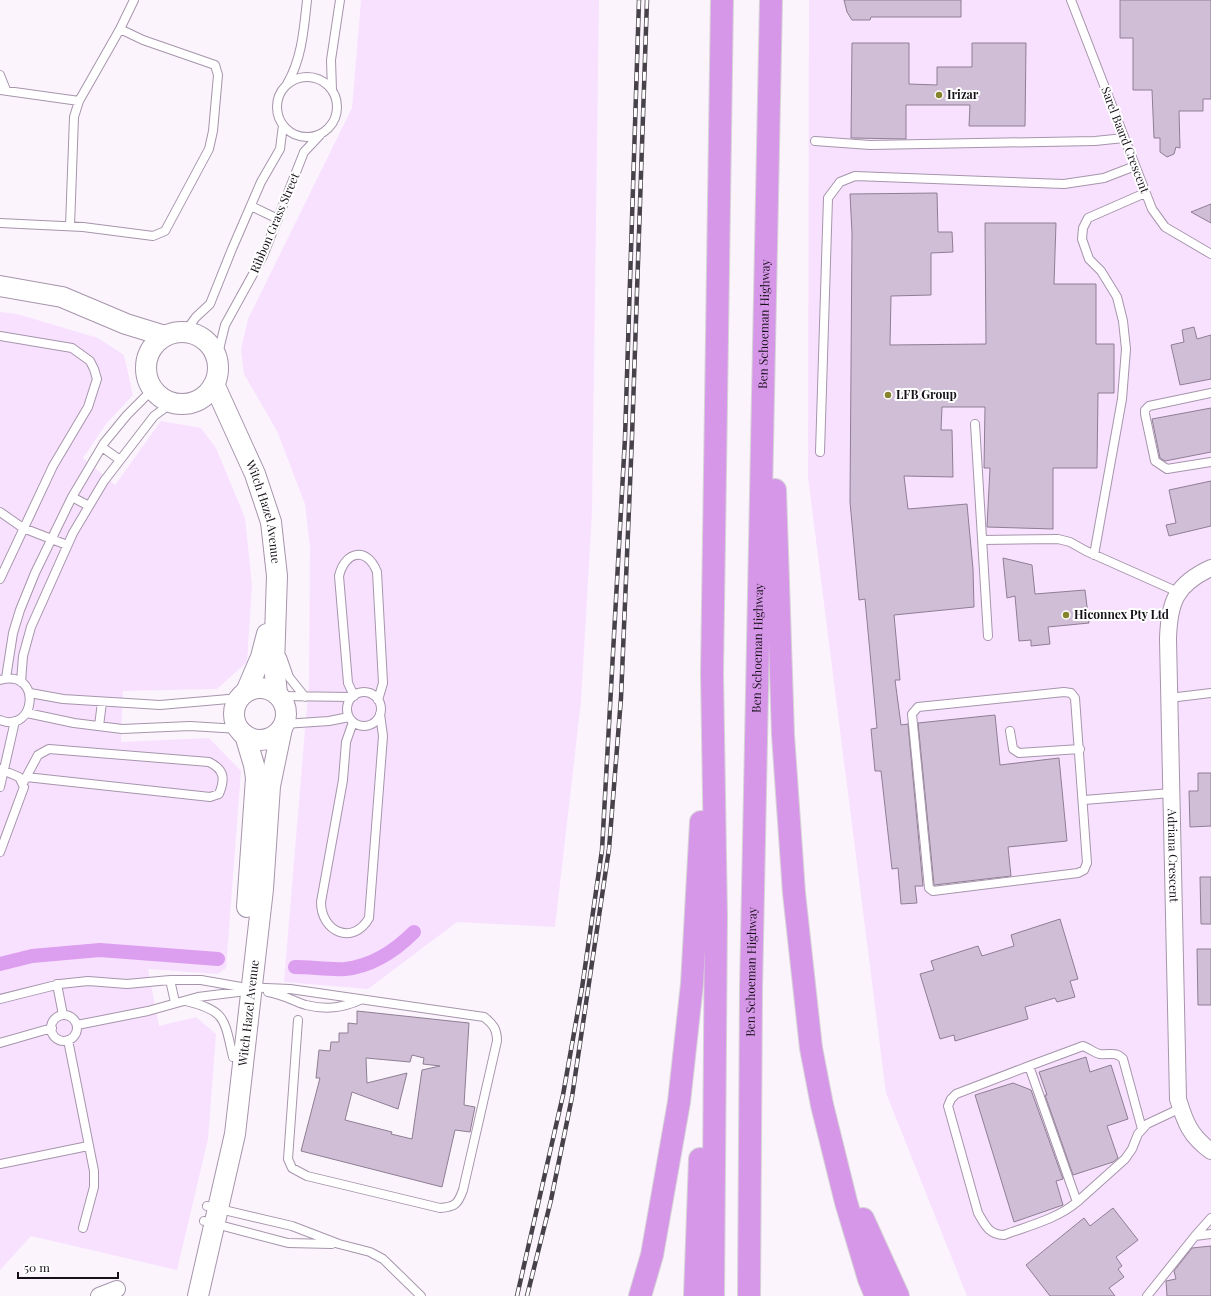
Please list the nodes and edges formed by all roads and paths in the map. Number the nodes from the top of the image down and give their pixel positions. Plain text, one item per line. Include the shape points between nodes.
1 (134, 0) edge
2 (307, 0) edge
3 (340, 0) edge
4 (722, 0) edge
5 (771, 0) edge
6 (1071, 0) edge
7 (120, 29) junction
8 (0, 75) edge
9 (285, 86) junction
10 (3, 90) edge
11 (332, 90) junction
12 (770, 100) junction
13 (79, 101) junction
14 (283, 125) junction
15 (320, 134) junction
16 (1124, 138) junction
17 (815, 142) dead end
18 (1135, 166) junction
19 (1146, 193) junction
20 (251, 206) junction
21 (278, 219) junction
22 (0, 223) edge
23 (70, 226) junction
24 (1211, 254) edge
25 (0, 286) edge
26 (126, 324) junction
27 (185, 332) junction
28 (0, 336) edge
29 (165, 336) junction
30 (147, 357) junction
31 (217, 358) junction
32 (214, 384) junction
33 (153, 389) junction
34 (1211, 393) edge
35 (197, 400) junction
36 (173, 402) junction
37 (230, 422) junction
38 (975, 424) dead end
39 (102, 446) junction
40 (820, 452) dead end
41 (120, 460) junction
42 (1211, 462) edge
43 (72, 497) junction
44 (89, 506) junction
45 (0, 512) edge
46 (23, 528) junction
47 (51, 538) junction
48 (983, 540) junction
49 (67, 545) junction
50 (1094, 555) junction
51 (1211, 568) edge
52 (0, 579) edge
53 (1178, 592) junction
54 (275, 607) junction
55 (275, 629) junction
56 (988, 636) dead end
57 (712, 673) junction
58 (3, 679) edge
59 (21, 682) junction
60 (30, 693) junction
61 (1211, 693) edge
62 (243, 695) junction
63 (278, 695) junction
64 (353, 696) junction
65 (305, 697) junction
66 (1169, 698) junction
67 (378, 700) junction
68 (102, 702) junction
69 (27, 713) junction
70 (380, 714) junction
71 (0, 720) edge
72 (351, 720) junction
73 (15, 721) junction
74 (99, 726) junction
75 (283, 726) junction
76 (1010, 731) dead end
77 (242, 732) junction
78 (1080, 749) junction
79 (2, 769) edge
80 (25, 780) junction
81 (0, 787) edge
82 (1171, 793) junction
83 (1084, 800) junction
84 (0, 852) edge
85 (716, 916) junction
86 (170, 980) junction
87 (57, 984) junction
88 (246, 989) junction
89 (0, 999) edge
90 (361, 1000) junction
91 (185, 1001) junction
92 (176, 1002) junction
93 (63, 1015) junction
94 (298, 1020) dead end
95 (77, 1025) junction
96 (52, 1028) junction
97 (68, 1040) junction
98 (0, 1043) edge
99 (233, 1057) junction
100 (1029, 1066) junction
101 (1181, 1108) junction
102 (1142, 1129) junction
103 (88, 1146) junction
104 (1211, 1151) edge
105 (833, 1152) junction
106 (0, 1164) edge
107 (1077, 1202) junction
108 (212, 1215) junction
109 (1211, 1218) edge
110 (83, 1228) dead end
111 (1211, 1234) edge
112 (1195, 1236) junction
113 (338, 1244) junction
114 (117, 1289) dead end
115 (99, 1296) edge
116 (185, 1296) edge
117 (198, 1296) edge
118 (421, 1296) edge
119 (640, 1296) edge
120 (695, 1296) edge
121 (713, 1296) edge
122 (749, 1296) edge
123 (876, 1296) edge
124 (898, 1296) edge
125 (1147, 1296) edge

1 - 7 lane
2 - 9 lane via 299,55 294,72
3 - 11 lane, Ribbon Grass Street via 331,60
4 - 57 highway
5 - 12 highway, Ben Schoeman Highway
6 - 16 lane, Sarel Baard Crescent
7 - 13 lane
7 - 23 lane via 143,40 215,65 218,75 212,141 168,227 160,234 154,236
8 - 10 lane
9 - 11 lane via 294,80 310,77 325,82
9 - 14 lane via 277,105 278,116
10 - 13 lane
11 - 15 lane, Ribbon Grass Street via 337,100 336,115 329,129
12 - 105 highway via 774,456 783,735 794,893 811,1048
12 - 122 highway, Ben Schoeman Highway via 750,989
13 - 23 lane via 74,117
14 - 15 lane via 290,132 300,136
14 - 20 lane via 280,149
15 - 21 lane, Ribbon Grass Street via 304,152
16 - 17 lane via 1095,141 870,145
16 - 18 lane, Sarel Baard Crescent
18 - 19 lane, Sarel Baard Crescent
18 - 40 lane via 1104,178 1064,184 855,176 840,182 828,198
19 - 24 lane, Sarel Baard Crescent via 1152,209 1165,227
19 - 50 lane via 1088,218 1083,228 1082,238 1088,259 1101,271 1117,296 1126,349 1122,399
20 - 21 lane
20 - 27 lane via 210,304
21 - 31 lane, Ribbon Grass Street via 263,256 225,325
22 - 23 lane
25 - 26 street via 62,297
26 - 29 street
26 - 30 street
27 - 29 street
27 - 31 street via 196,334 205,340
28 - 46 lane via 72,348 90,361 97,379 88,407 53,466
29 - 30 street via 158,341
30 - 33 street via 148,380
31 - 32 street via 218,371
32 - 35 street
32 - 37 street, Witch Hazel Avenue
33 - 36 street via 162,398
33 - 39 lane via 127,415
34 - 42 lane via 1149,406 1145,414 1155,462 1161,467 1167,470
35 - 36 street via 181,404
35 - 37 street
36 - 41 lane via 154,416
37 - 54 street, Witch Hazel Avenue via 255,474 271,522 277,576
38 - 48 lane
39 - 41 lane
39 - 43 lane
41 - 44 lane
43 - 44 lane
43 - 47 lane
44 - 49 lane
45 - 46 lane
46 - 47 lane
46 - 52 lane
47 - 49 lane
47 - 58 lane via 20,610
48 - 50 lane via 1058,539 1070,542
48 - 56 lane
49 - 59 lane via 31,627 23,656
50 - 53 lane
51 - 53 street, Adriana Crescent via 1196,575
53 - 66 street, Adriana Crescent via 1168,616
54 - 55 street, Witch Hazel Avenue
54 - 62 street, Witch Hazel Avenue via 261,657
55 - 63 street, Witch Hazel Avenue via 274,670
55 - 65 lane via 286,671
57 - 85 highway
57 - 119 highway via 692,984 679,1102 652,1255
58 - 59 lane
59 - 60 lane
60 - 68 lane
60 - 69 lane via 31,700
61 - 66 lane
62 - 63 street via 262,688
62 - 68 lane via 160,705
62 - 77 street via 234,713
63 - 65 lane
63 - 75 street via 286,709
64 - 65 lane
64 - 67 lane via 364,692 370,693
64 - 67 lane via 348,683 339,576 341,566 346,559 354,555 365,556 373,562 376,572 383,683
64 - 72 lane via 347,707
66 - 82 street, Adriana Crescent
67 - 70 lane via 381,706
68 - 74 lane
69 - 73 lane
69 - 74 lane
70 - 72 lane via 369,725 363,726
70 - 72 lane via 383,736 369,918 364,927 356,932 347,933 329,927 323,920 321,902
71 - 73 lane
72 - 75 lane
73 - 79 lane
74 - 77 lane via 122,729 190,726
75 - 77 street via 276,734 260,739
75 - 88 street, Witch Hazel Avenue via 270,786 265,869
76 - 78 lane via 1013,749 1020,753
77 - 88 street, Witch Hazel Avenue via 256,778
78 - 83 lane
78 - 83 lane via 1076,698 1071,693 918,707 913,710 929,888 933,891 1078,873 1084,870 1087,863
79 - 80 lane
79 - 81 lane
80 - 80 lane via 38,755 49,749 64,749 208,762 218,766 223,783 220,794 210,797
80 - 84 lane via 24,791
82 - 83 lane
82 - 101 street, Adriana Crescent via 1178,1098
85 - 120 highway via 704,1030
85 - 121 highway
86 - 87 lane via 142,984 88,981
86 - 88 lane via 201,980
86 - 92 lane
87 - 89 lane
87 - 93 lane
88 - 90 lane via 290,989
88 - 90 lane via 276,993 305,1005 332,1008
88 - 91 lane
88 - 99 street, Witch Hazel Avenue
88 - 108 street, Witch Hazel Avenue via 236,1134
90 - 94 lane via 484,1017 493,1024 497,1032 463,1190 459,1202 453,1207 440,1208 315,1178 292,1168 288,1159
91 - 92 lane
91 - 99 lane via 208,1007 218,1014 227,1030
92 - 95 lane via 148,1011
93 - 95 lane via 72,1018
93 - 96 lane via 55,1020
95 - 97 lane via 75,1034
96 - 97 lane via 55,1037 63,1041
96 - 98 lane
97 - 103 lane
99 - 108 street, Witch Hazel Avenue
100 - 102 lane via 1083,1046 1099,1054 1119,1055 1123,1059
100 - 107 lane
100 - 107 lane via 956,1094 950,1099 948,1106 978,1213 987,1229 996,1235 1004,1235 1059,1214
101 - 102 lane via 1147,1124
101 - 104 street, Adriana Crescent via 1186,1124 1200,1143
102 - 107 lane via 1125,1159
103 - 106 lane
103 - 110 lane via 94,1171 94,1187
105 - 123 highway
105 - 124 highway
108 - 113 lane via 292,1226
108 - 113 lane via 288,1243
108 - 116 street, Witch Hazel Avenue
108 - 117 street, Witch Hazel Avenue
109 - 112 lane
111 - 112 lane
112 - 125 lane
113 - 118 lane via 370,1252 383,1259
114 - 115 street

